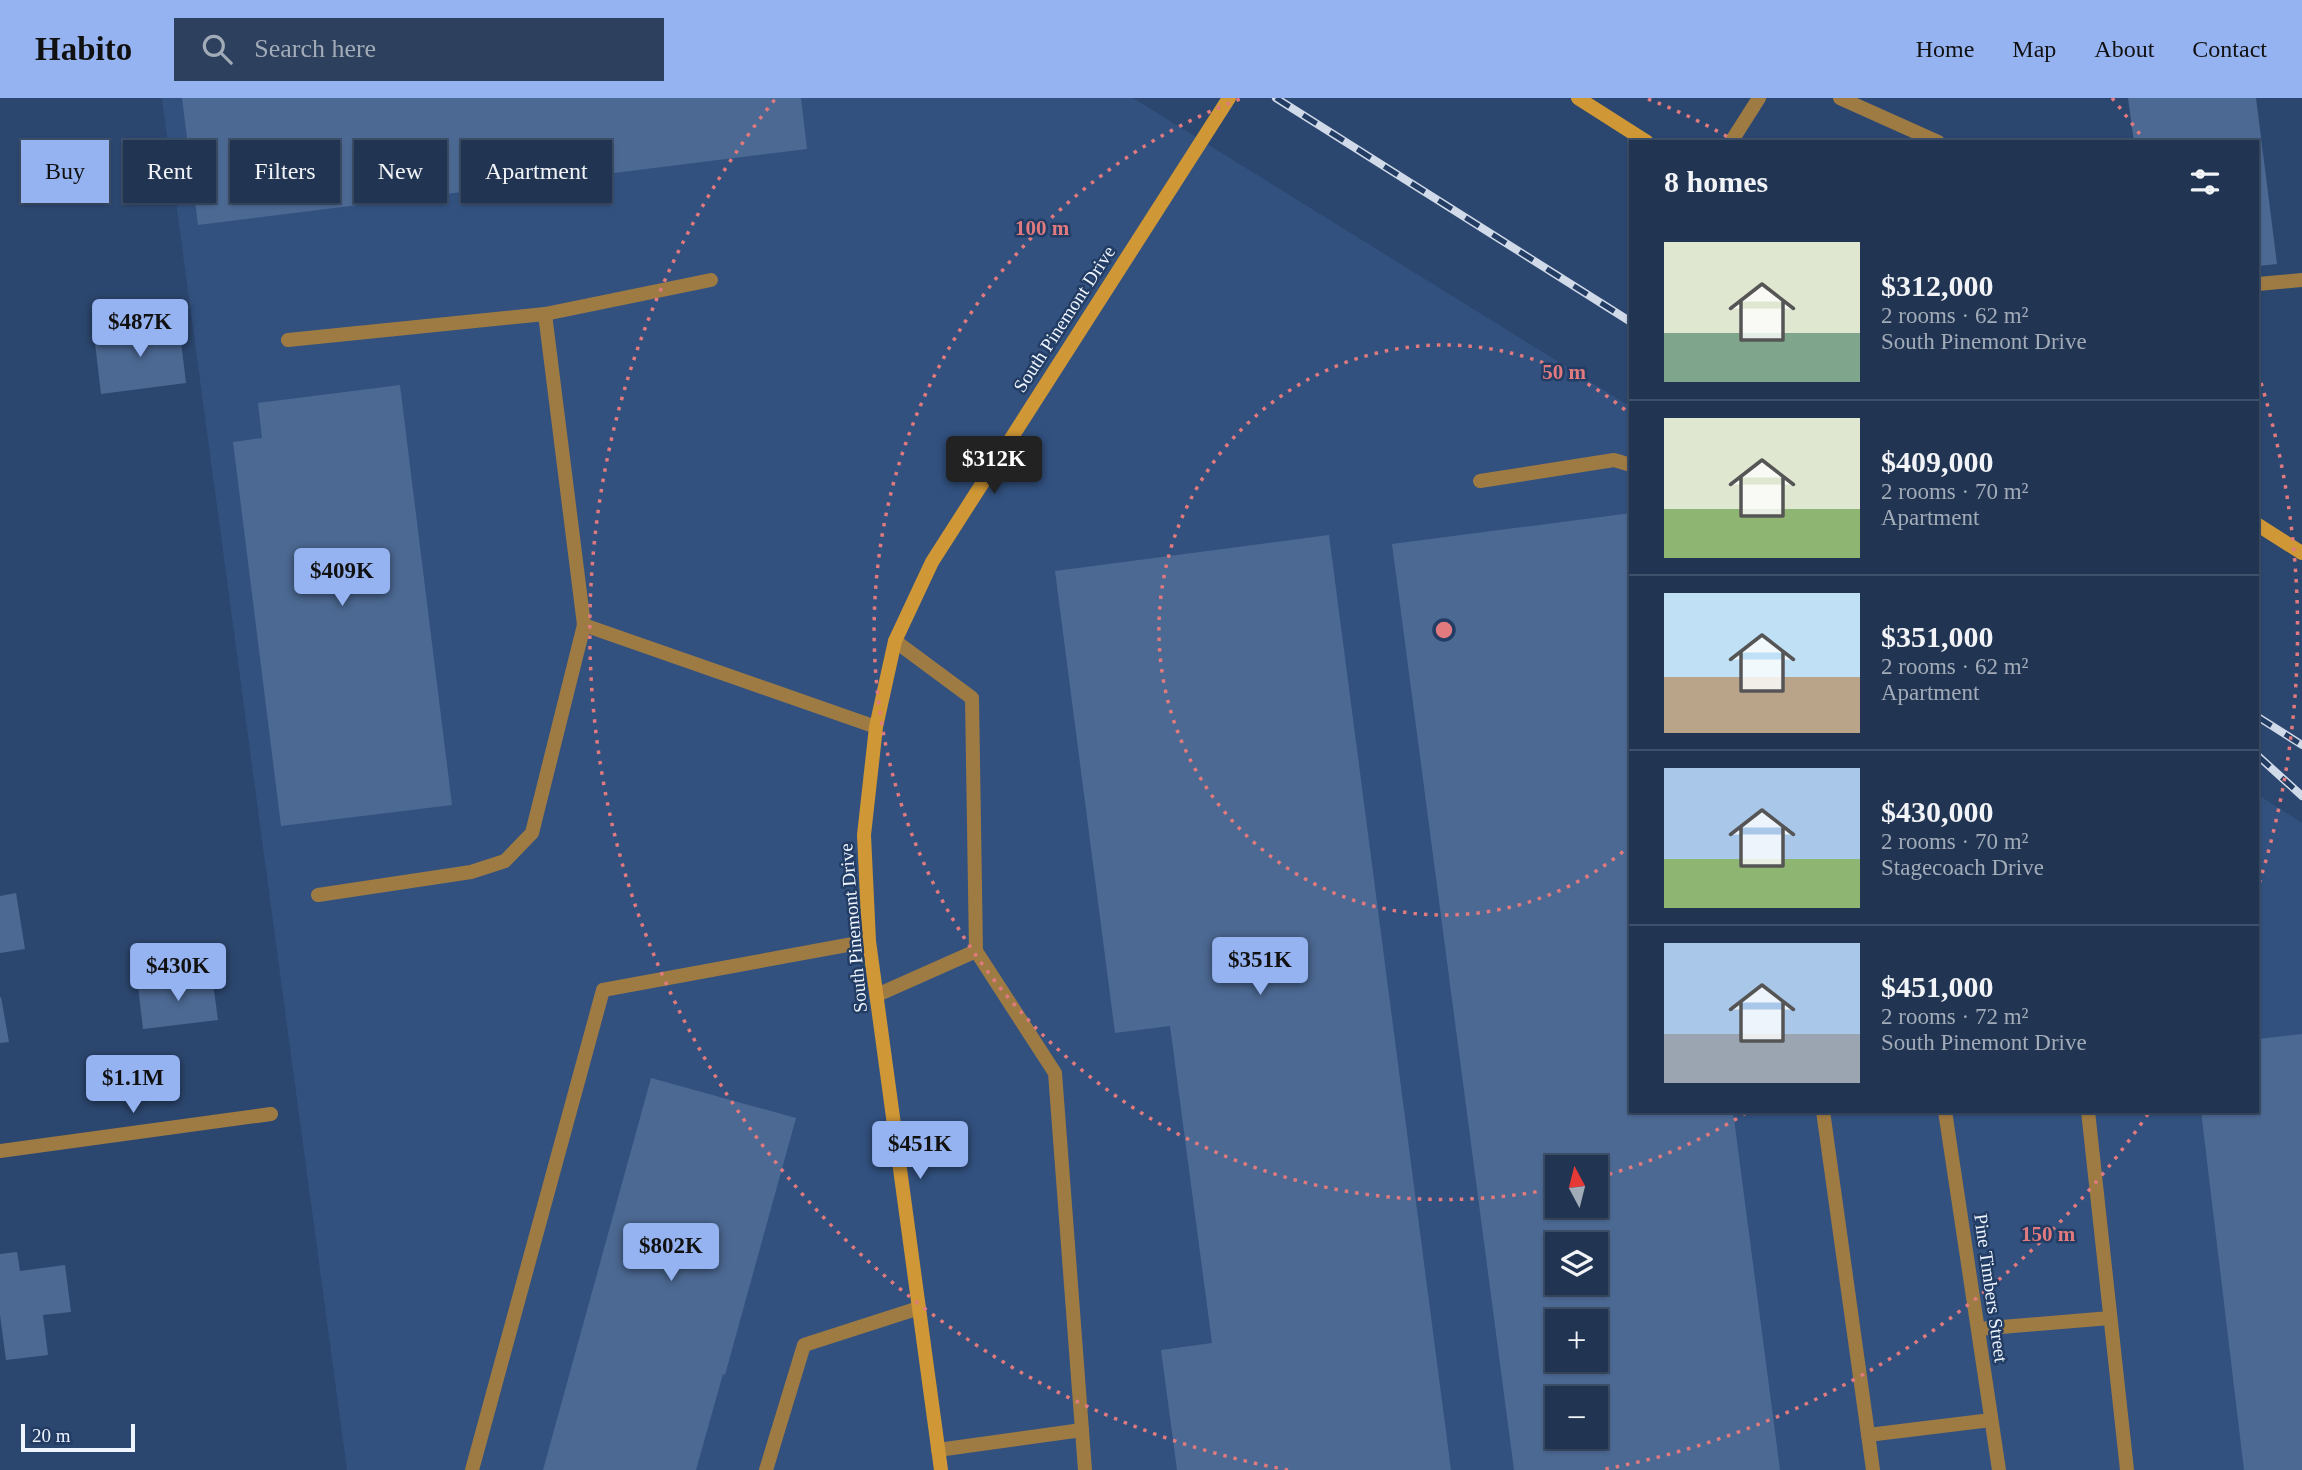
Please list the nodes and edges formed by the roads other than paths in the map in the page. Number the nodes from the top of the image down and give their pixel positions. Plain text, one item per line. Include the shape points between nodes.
1 (1229, 98) edge
2 (1578, 98) edge
3 (1759, 98) edge
4 (1840, 98) edge
5 (1644, 140) edge
6 (1732, 140) edge
7 (1934, 140) edge
8 (711, 280) dead end
9 (2302, 280) edge
10 (2259, 284) edge
11 (545, 314) junction
12 (288, 340) dead end
13 (1629, 464) edge
14 (1479, 481) dead end
15 (2259, 526) edge
16 (2302, 553) edge
17 (584, 625) junction
18 (895, 641) junction
19 (876, 727) junction
20 (318, 895) dead end
21 (869, 941) junction
22 (976, 951) junction
23 (877, 995) junction
24 (1823, 1113) edge
25 (1945, 1113) edge
26 (2088, 1113) edge
27 (271, 1114) dead end
28 (0, 1151) edge
29 (919, 1308) junction
30 (2110, 1318) junction
31 (1978, 1329) junction
32 (1991, 1420) junction
33 (1082, 1430) junction
34 (1868, 1435) junction
35 (938, 1450) junction
36 (472, 1470) edge
37 (766, 1470) edge
38 (941, 1470) edge
39 (1085, 1470) edge
40 (1873, 1470) edge
41 (1999, 1470) edge
42 (2127, 1470) edge

1 - 18 street, South Pinemont Drive via 932,562
2 - 5 street
3 - 6 street
4 - 7 street
8 - 11 street
9 - 10 street
11 - 12 street
11 - 17 street
13 - 14 street via 1614,460
15 - 16 street
17 - 19 street
17 - 20 street via 533,834 505,861 471,872
18 - 19 street, South Pinemont Drive
18 - 22 street via 972,698
19 - 21 street, South Pinemont Drive via 864,835
21 - 23 street, South Pinemont Drive
21 - 36 street via 603,990
22 - 23 street
22 - 33 street via 1055,1073
23 - 29 street, South Pinemont Drive
24 - 34 street
25 - 31 street, Pine Timbers Street
26 - 30 street
27 - 28 street
29 - 35 street, South Pinemont Drive
29 - 37 street via 804,1345
30 - 31 street
30 - 42 street
31 - 32 street, Pine Timbers Street
32 - 34 street
32 - 41 street, Pine Timbers Street
33 - 35 street
33 - 39 street
34 - 40 street
35 - 38 street, South Pinemont Drive

